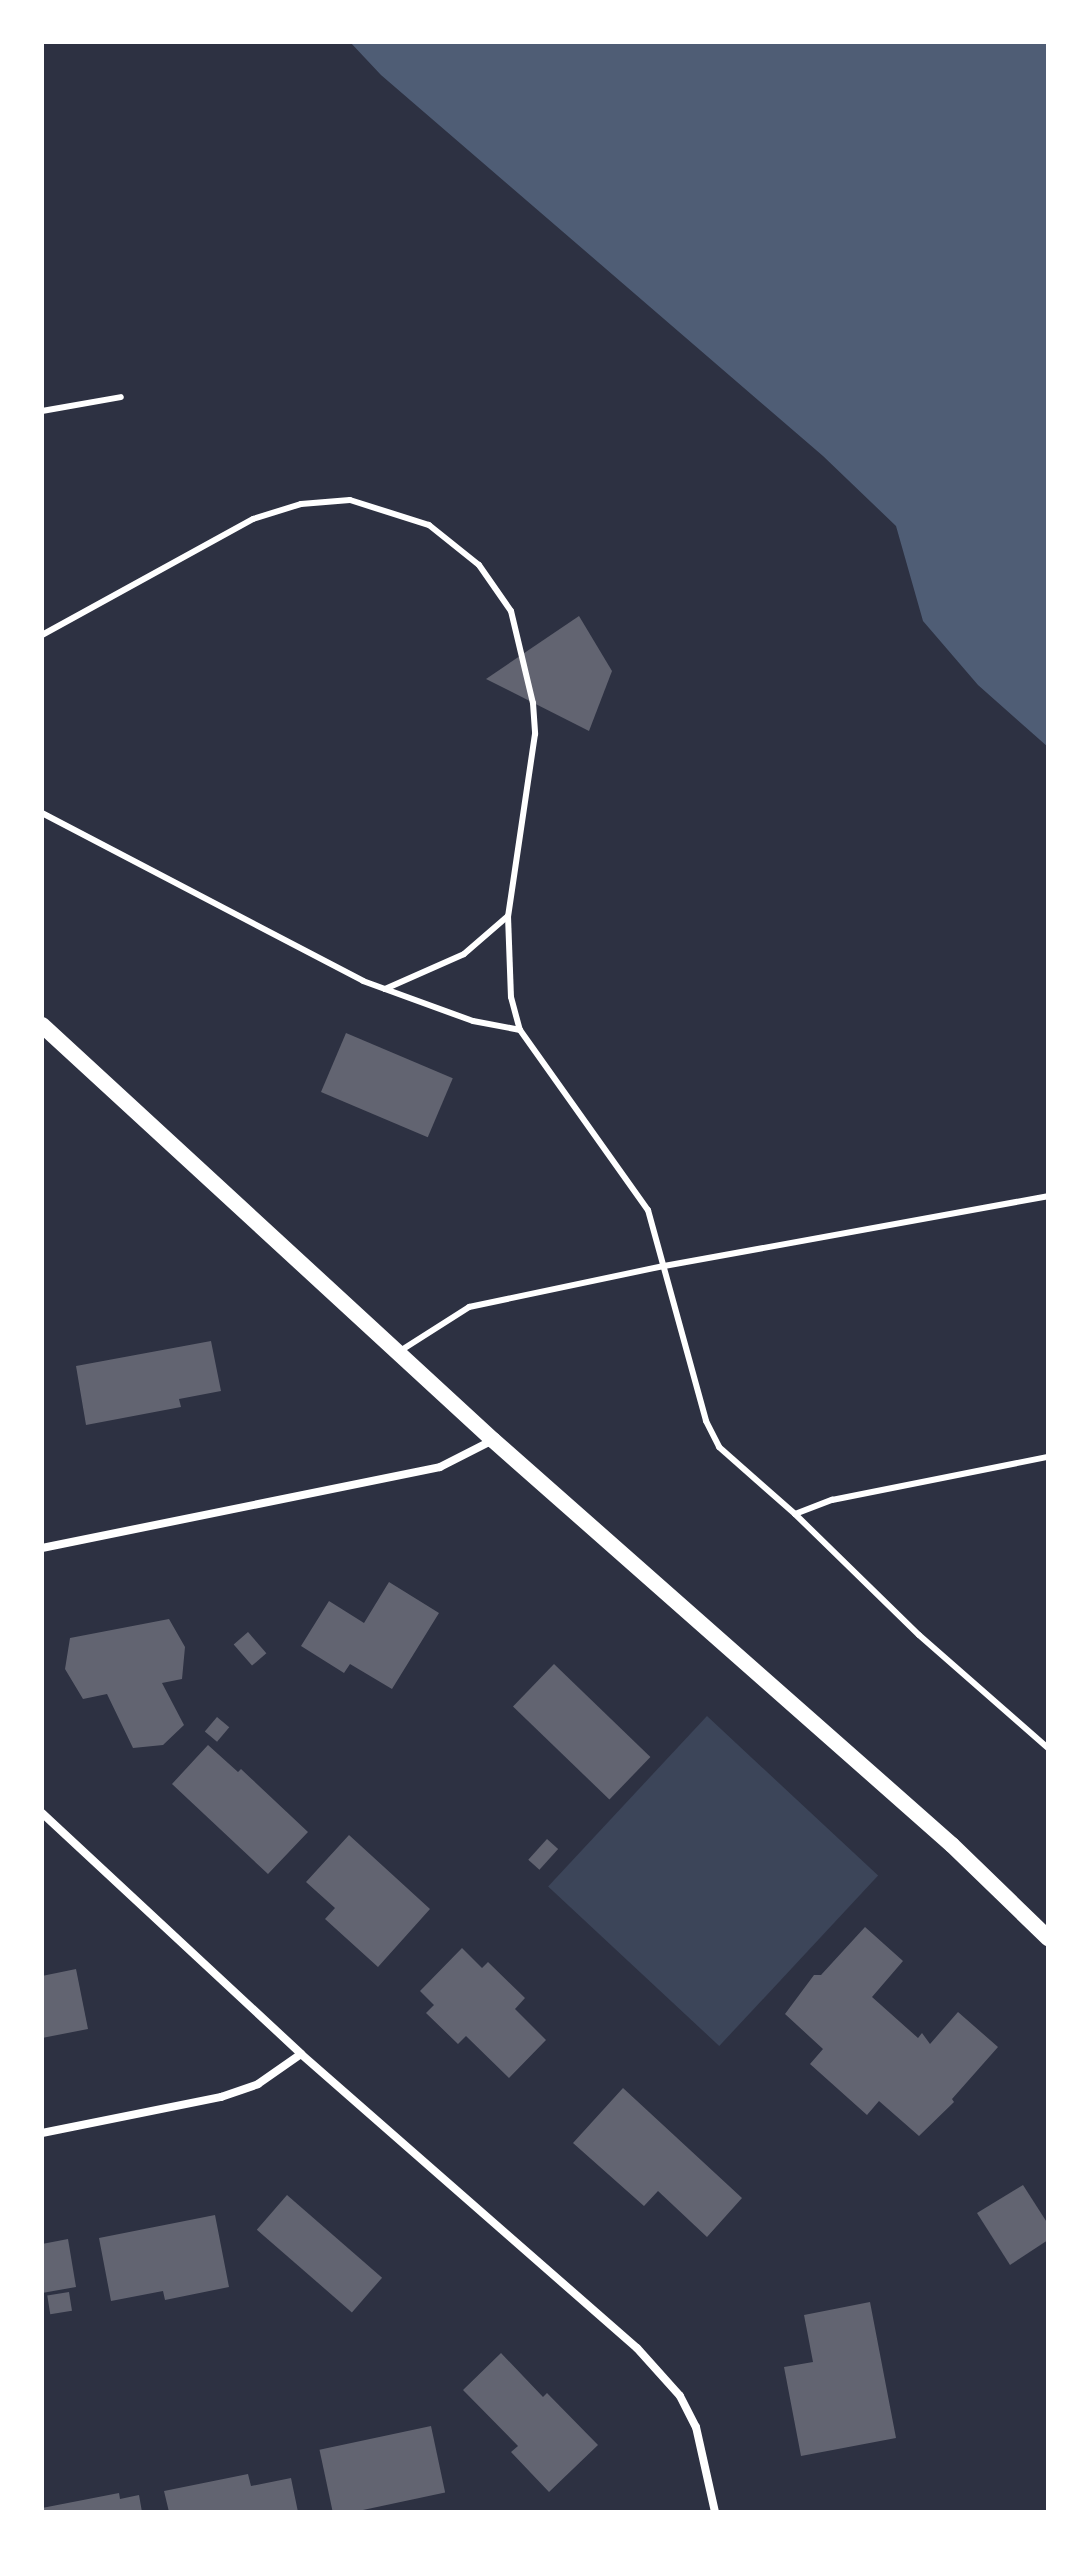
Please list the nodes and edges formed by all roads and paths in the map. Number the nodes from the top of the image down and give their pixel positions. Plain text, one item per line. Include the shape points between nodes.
1 (121, 397) dead end
2 (42, 411) edge
3 (42, 635) edge
4 (42, 813) edge
5 (508, 916) junction
6 (385, 989) junction
7 (42, 1025) edge
8 (520, 1030) junction
9 (1048, 1196) edge
10 (664, 1266) junction
11 (400, 1351) junction
12 (493, 1440) junction
13 (1048, 1457) edge
14 (795, 1514) junction
15 (42, 1548) edge
16 (1048, 1748) edge
17 (42, 1813) edge
18 (1048, 1938) edge
19 (301, 2054) junction
20 (42, 2133) edge
21 (715, 2512) edge

1 - 2 lane
3 - 5 lane via 253,519 301,504 350,500 429,525 479,565 511,611 524,653 535,734
4 - 6 lane
5 - 6 lane via 464,954
5 - 8 lane via 511,997
6 - 8 lane via 473,1021
7 - 11 main road
8 - 10 lane via 648,1210
9 - 10 lane
10 - 11 lane via 469,1307
10 - 14 lane via 712,1434 719,1447
11 - 12 main road
12 - 15 street via 440,1467
12 - 18 main road via 952,1845
13 - 14 lane via 832,1500
14 - 16 lane via 919,1635
17 - 19 street
19 - 20 street via 258,2084 221,2097
19 - 21 street via 637,2348 680,2396 696,2427

